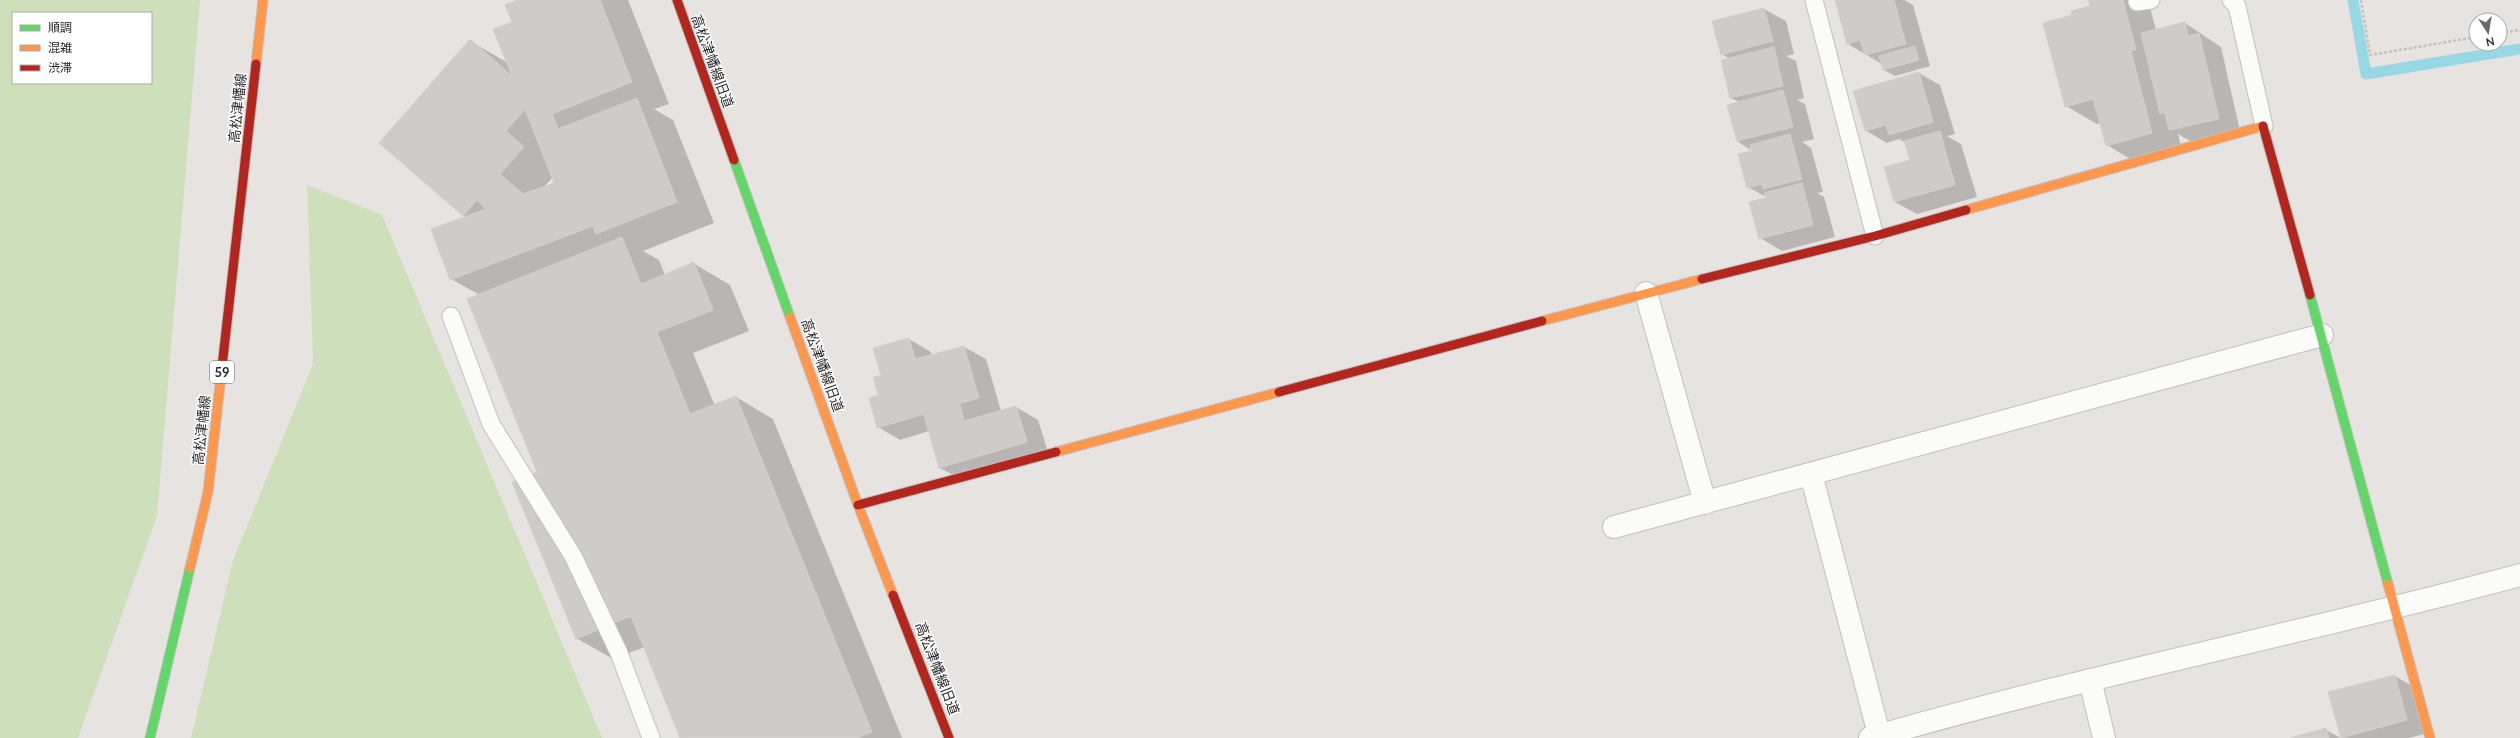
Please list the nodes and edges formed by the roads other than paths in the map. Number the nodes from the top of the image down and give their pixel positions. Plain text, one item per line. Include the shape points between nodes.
1 (263, 0) edge
2 (677, 0) edge
3 (1814, 0) edge
4 (2231, 0) edge
5 (2264, 126) junction
6 (1875, 236) junction
7 (1646, 293) junction
8 (451, 316) dead end
9 (2322, 335) junction
10 (1811, 474) junction
11 (1705, 503) junction
12 (858, 505) junction
13 (1614, 527) dead end
14 (2520, 576) edge
15 (2396, 609) junction
16 (2090, 680) junction
17 (1876, 737) edge
18 (150, 738) edge
19 (651, 738) edge
20 (949, 738) edge
21 (2104, 738) edge
22 (2430, 738) edge

1 - 18 street, 高松津幡線 / 59 via 208,492
2 - 12 street, 高松津幡線旧道
3 - 6 lane
4 - 5 lane via 2237,6
5 - 6 street
5 - 9 street
6 - 7 street
7 - 11 street
7 - 12 street
8 - 19 lane via 491,424 573,556 619,653
9 - 10 street
9 - 15 street
10 - 11 street
10 - 17 street
11 - 13 street
12 - 20 street, 高松津幡線旧道
14 - 15 street
15 - 16 street
15 - 22 street
16 - 17 street
16 - 21 street

